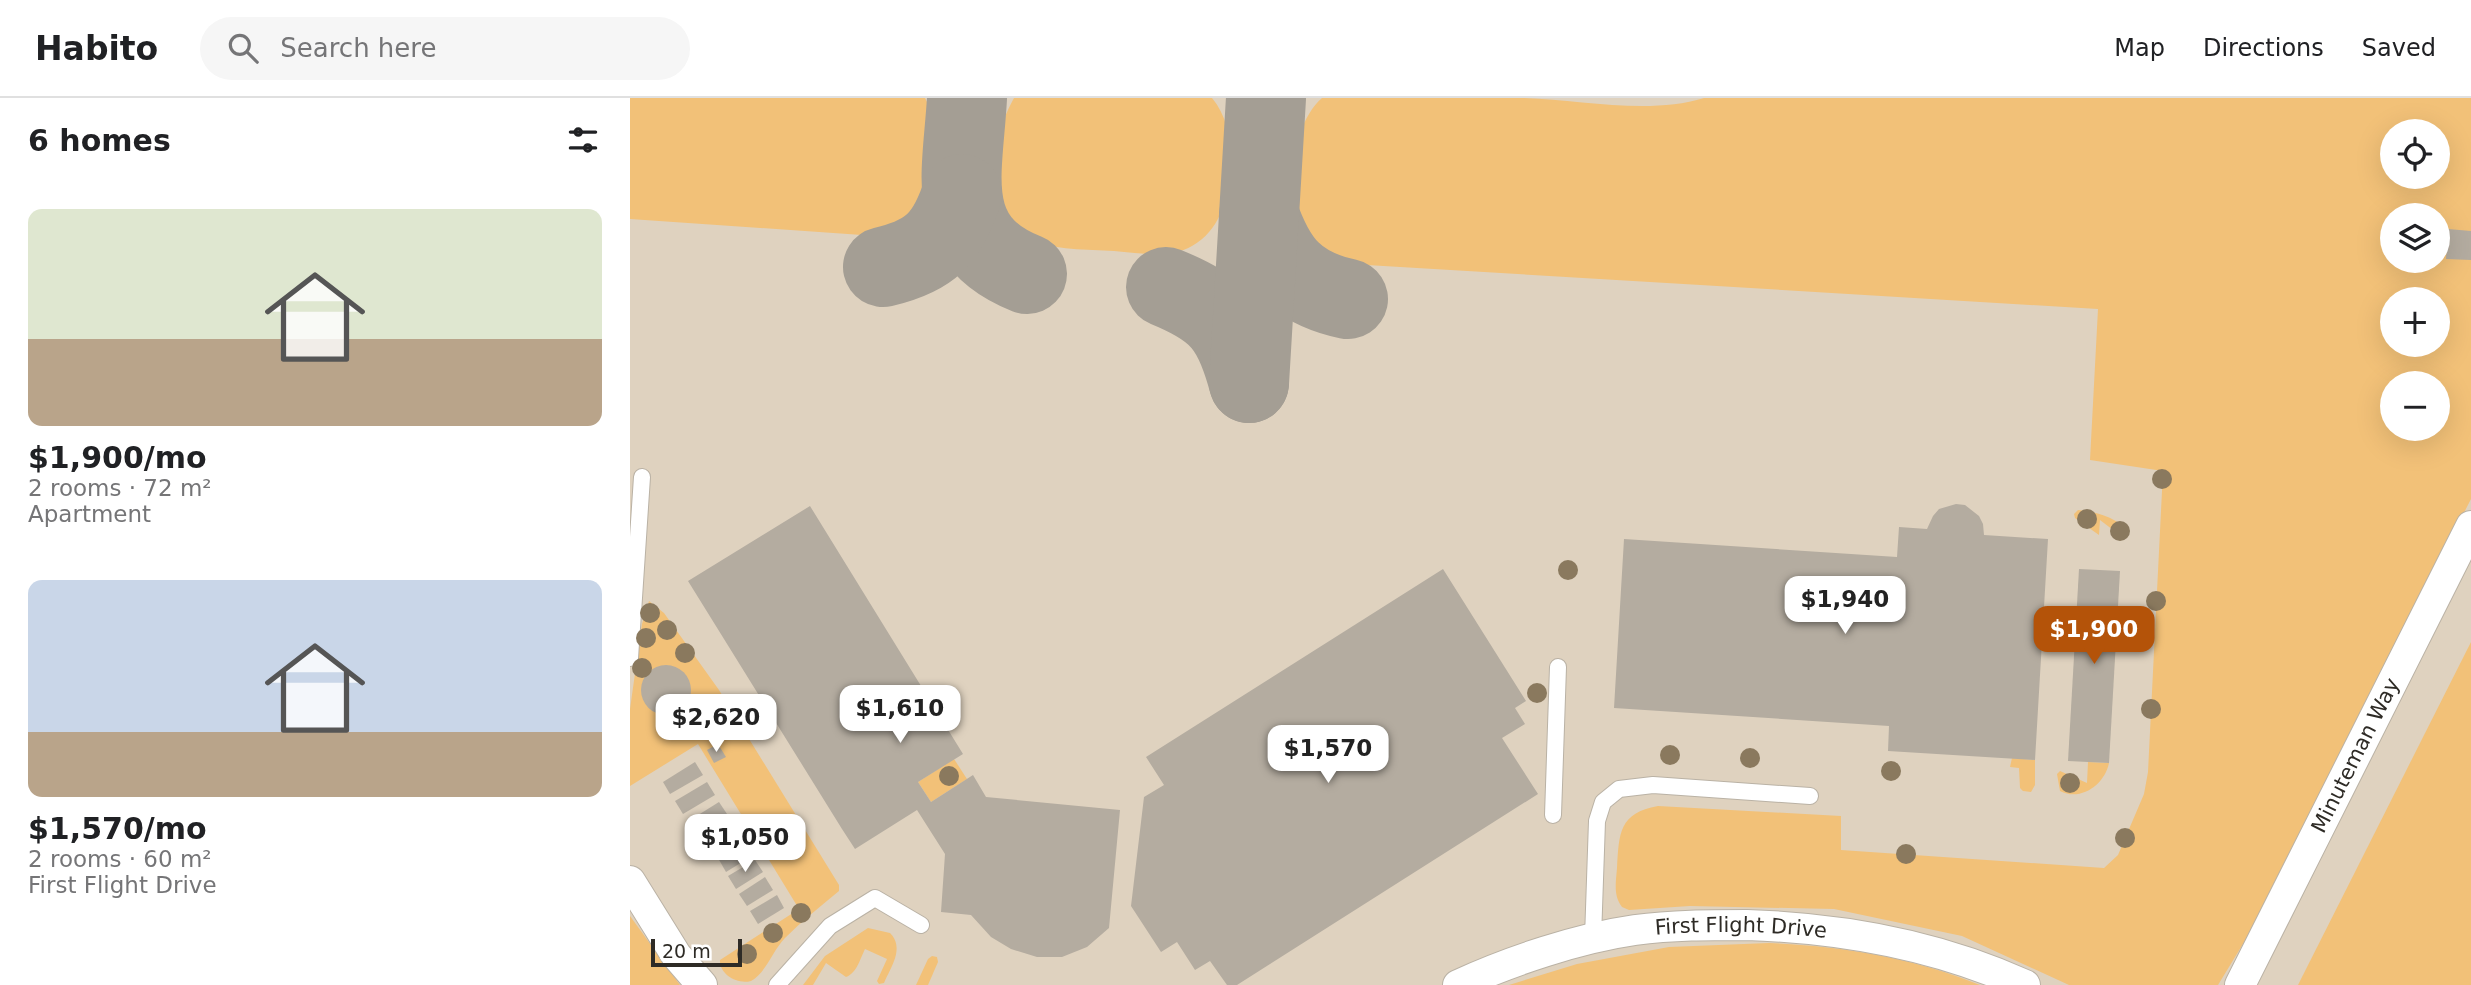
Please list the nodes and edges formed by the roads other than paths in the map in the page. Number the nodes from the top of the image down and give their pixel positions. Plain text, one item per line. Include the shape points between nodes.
1 (642, 477) dead end
2 (2471, 526) edge
3 (630, 658) edge
4 (1558, 667) dead end
5 (1810, 796) dead end
6 (1553, 815) dead end
7 (630, 881) edge
8 (921, 926) dead end
9 (1593, 938) junction
10 (702, 985) edge
11 (777, 985) edge
12 (1458, 985) edge
13 (2025, 985) edge
14 (2240, 985) edge

1 - 3 lane
2 - 14 street, Minuteman Way
4 - 6 lane
5 - 9 lane via 1653,785 1619,789 1603,802 1597,821
7 - 10 street via 676,955
8 - 11 lane via 875,898 830,926
9 - 12 street, First Flight Drive
9 - 13 street, First Flight Drive via 1691,924 1795,926 1903,943

